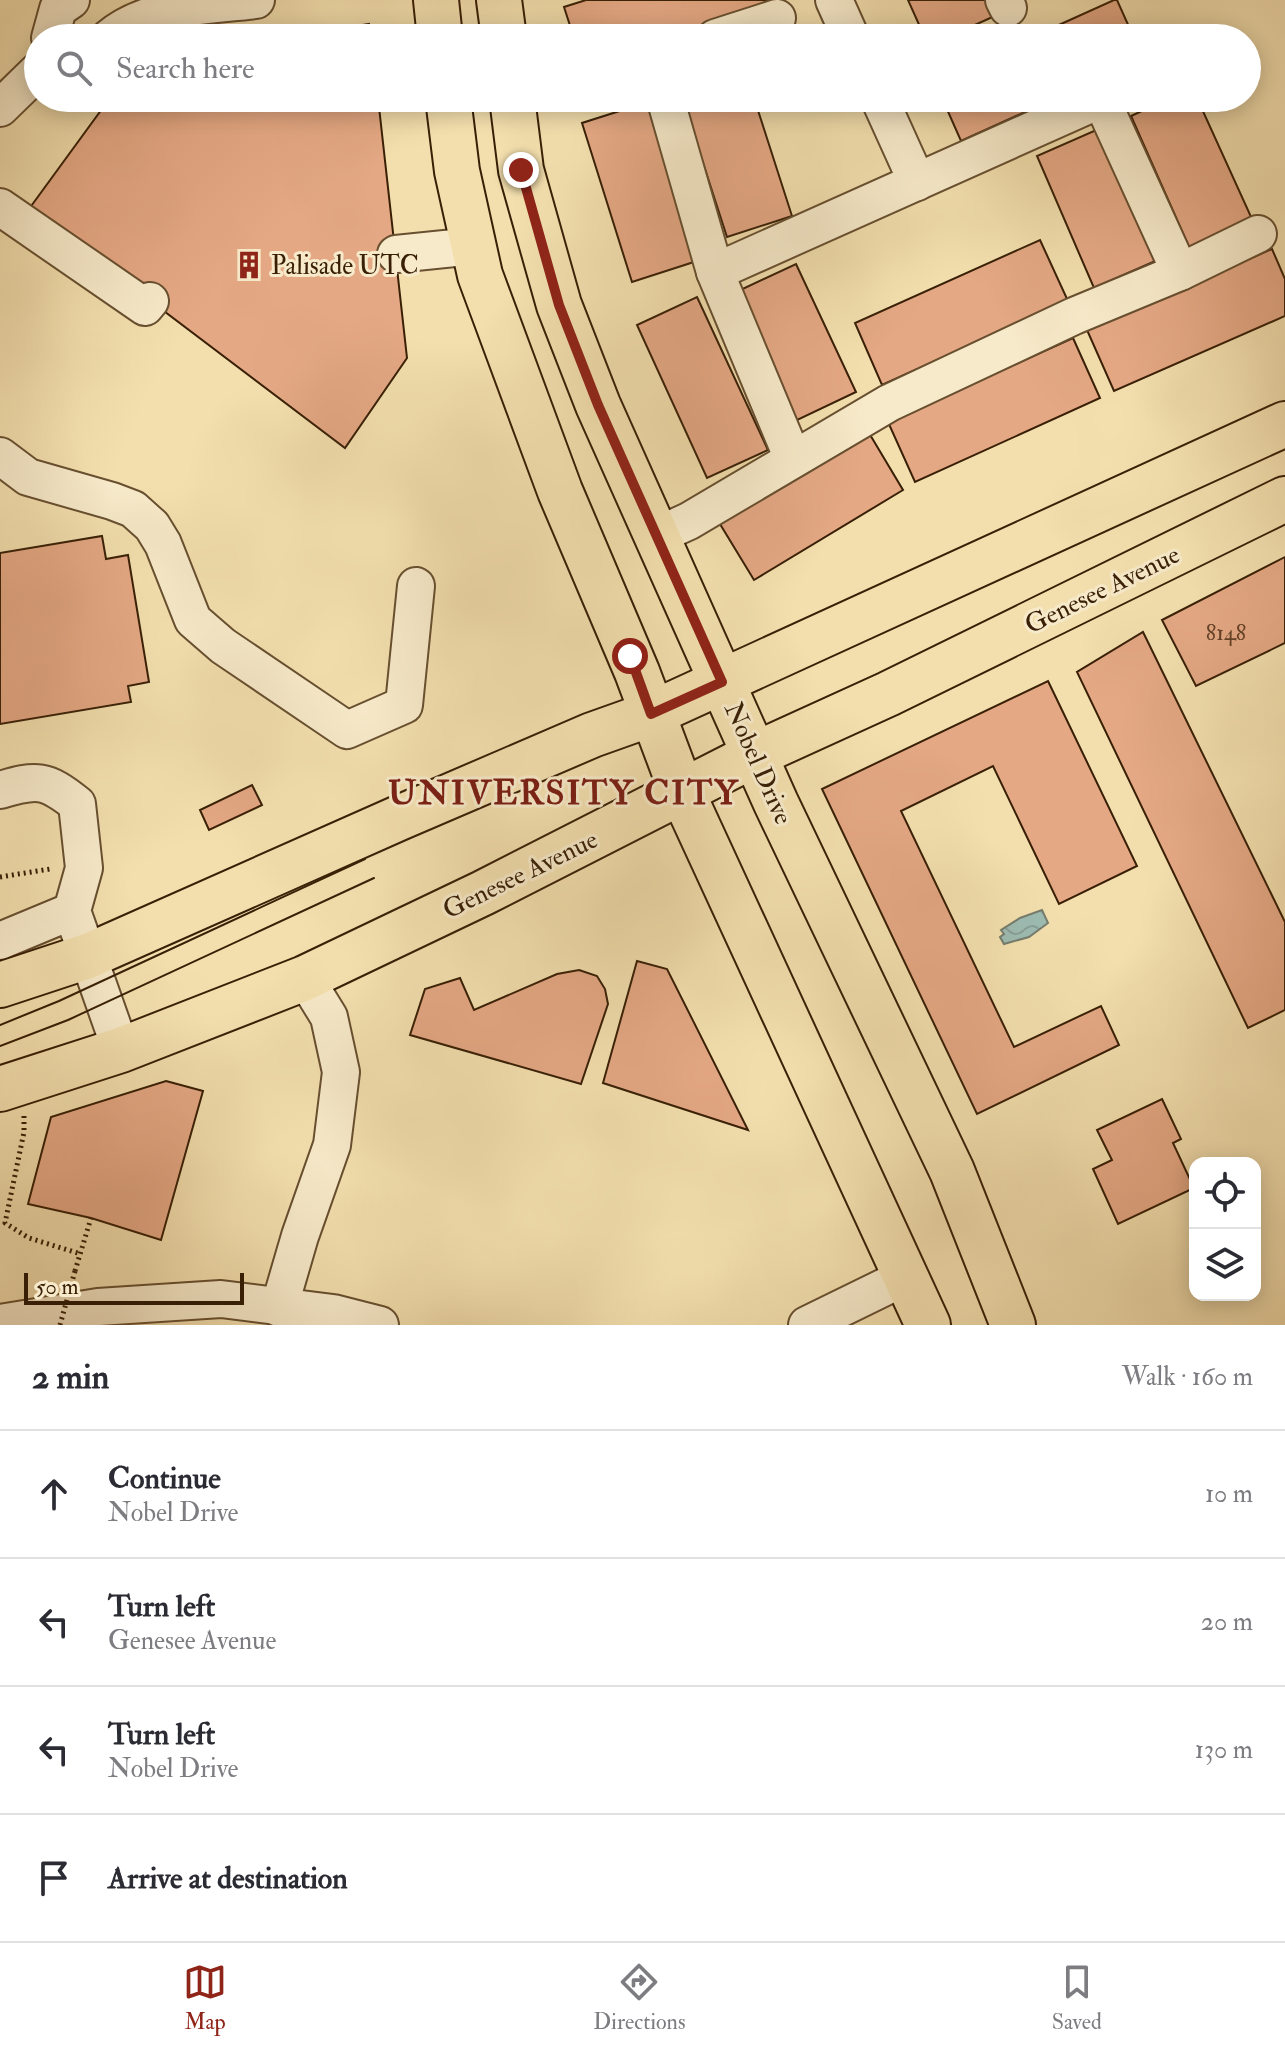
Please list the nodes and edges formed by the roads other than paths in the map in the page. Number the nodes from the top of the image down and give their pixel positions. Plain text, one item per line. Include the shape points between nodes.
1 (71, 0) edge
2 (256, 0) edge
3 (436, 0) edge
4 (499, 0) edge
5 (834, 0) edge
6 (777, 18) dead end
7 (54, 24) edge
8 (128, 24) edge
9 (184, 24) edge
10 (439, 24) edge
11 (502, 24) edge
12 (758, 24) edge
13 (845, 24) edge
14 (23, 71) edge
15 (0, 108) edge
16 (450, 112) edge
17 (514, 112) edge
18 (669, 112) edge
19 (885, 112) edge
20 (1074, 112) edge
21 (1109, 112) edge
22 (917, 182) junction
23 (16, 202) edge
24 (1258, 234) dead end
25 (474, 246) junction
26 (396, 254) dead end
27 (715, 272) junction
28 (1180, 272) junction
29 (150, 301) dead end
30 (1285, 424) edge
31 (0, 456) edge
32 (793, 459) junction
33 (14, 480) edge
34 (1285, 499) edge
35 (656, 536) junction
36 (416, 586) dead end
37 (722, 682) junction
38 (651, 714) junction
39 (754, 755) junction
40 (0, 790) edge
41 (682, 792) junction
42 (72, 911) junction
43 (0, 941) edge
44 (88, 956) junction
45 (305, 978) junction
46 (0, 985) edge
47 (121, 1050) junction
48 (9, 1086) edge
49 (907, 1276) junction
50 (279, 1308) junction
51 (96, 1316) edge
52 (0, 1323) edge
53 (380, 1325) edge
54 (807, 1325) edge
55 (928, 1325) edge
56 (1013, 1325) edge

1 - 7 street via 58,9
2 - 9 street
3 - 10 main road
4 - 11 main road
5 - 13 street
6 - 12 street
8 - 9 street via 149,16
14 - 15 street
16 - 25 main road
17 - 35 main road, Nobel Drive via 521,170 559,305
18 - 27 street
19 - 22 street
20 - 22 street
21 - 28 street
22 - 27 street
23 - 29 street via 145,307
24 - 28 street
25 - 26 street
25 - 38 main road via 554,477
27 - 32 street
28 - 32 street via 889,403
30 - 37 main road
31 - 33 street
32 - 35 street
33 - 36 street via 133,509 163,544 193,620 347,730 404,705
34 - 39 main road, Genesee Avenue
35 - 37 main road, Nobel Drive
37 - 38 main road
37 - 39 main road, Nobel Drive
38 - 41 main road
38 - 44 main road via 592,735
39 - 41 main road, Genesee Avenue
39 - 56 main road, Nobel Drive via 952,1171
40 - 42 street via 31,781 59,789 77,804 84,868
41 - 45 main road, Genesee Avenue
41 - 49 main road
42 - 43 street
42 - 44 street
44 - 46 main road
44 - 47 street
45 - 47 main road, Genesee Avenue
45 - 50 street via 329,1017 341,1072 332,1145
47 - 48 main road, Genesee Avenue
49 - 54 street
49 - 55 main road
50 - 51 street via 221,1299
50 - 53 street via 333,1313
51 - 52 street

